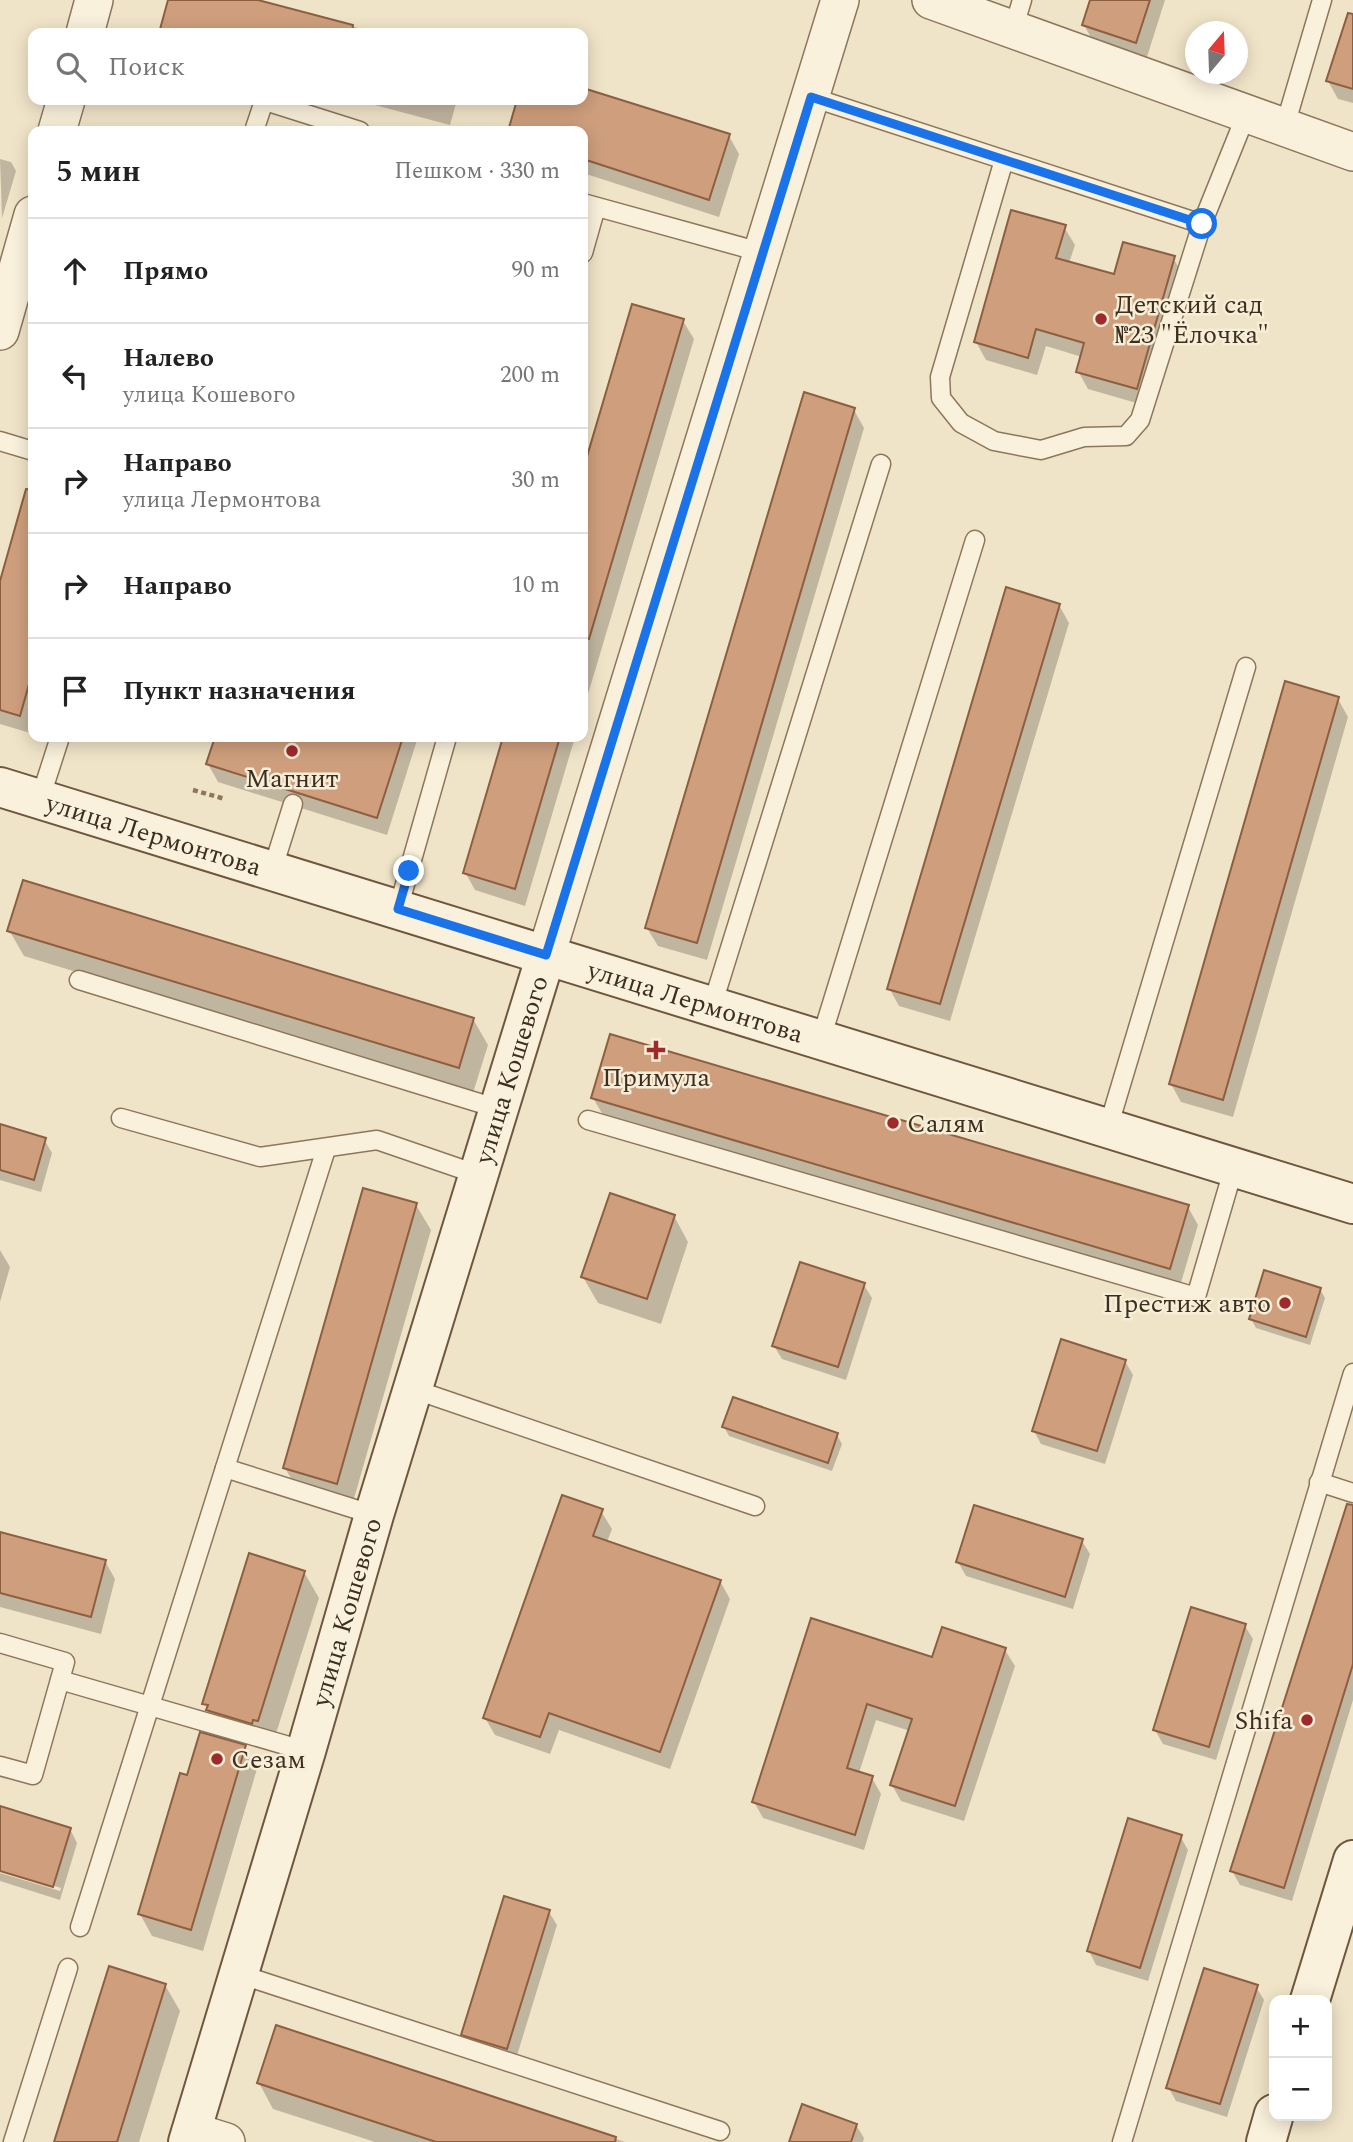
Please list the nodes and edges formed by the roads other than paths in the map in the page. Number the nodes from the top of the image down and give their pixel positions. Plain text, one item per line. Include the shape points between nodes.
1 (94, 0) edge
2 (840, 0) edge
3 (931, 0) edge
4 (1322, 0) edge
5 (1018, 15) edge
6 (86, 28) edge
7 (811, 97) junction
8 (65, 105) edge
9 (262, 105) edge
10 (279, 105) edge
11 (1247, 115) junction
12 (58, 126) edge
13 (255, 126) edge
14 (344, 126) edge
15 (1284, 129) junction
16 (1353, 152) edge
17 (1004, 160) junction
18 (589, 205) edge
19 (1202, 224) junction
20 (28, 233) edge
21 (764, 253) junction
22 (0, 331) edge
23 (0, 441) edge
24 (28, 449) edge
25 (881, 464) dead end
26 (975, 540) dead end
27 (1246, 667) dead end
28 (58, 742) edge
29 (446, 742) edge
30 (0, 787) edge
31 (40, 799) junction
32 (293, 804) dead end
33 (272, 871) junction
34 (398, 909) junction
35 (546, 955) junction
36 (79, 980) dead end
37 (712, 1006) junction
38 (821, 1040) junction
39 (499, 1110) junction
40 (121, 1118) dead end
41 (588, 1120) dead end
42 (1108, 1128) junction
43 (326, 1149) junction
44 (1234, 1167) junction
45 (479, 1175) junction
46 (1353, 1204) edge
47 (1353, 1373) edge
48 (413, 1389) junction
49 (225, 1468) junction
50 (1319, 1482) junction
51 (1353, 1493) edge
52 (755, 1506) dead end
53 (374, 1515) junction
54 (0, 1643) edge
55 (60, 1680) junction
56 (150, 1705) junction
57 (306, 1751) junction
58 (0, 1766) edge
59 (1353, 1860) edge
60 (80, 1927) dead end
61 (68, 1968) dead end
62 (239, 1974) junction
63 (1312, 1995) edge
64 (1272, 2121) edge
65 (720, 2131) dead end
66 (202, 2138) edge
67 (13, 2142) edge
68 (1122, 2142) edge
69 (1266, 2142) edge

1 - 6 street
2 - 7 street, улица Кошевого
3 - 5 street
4 - 15 lane
5 - 11 street
7 - 17 lane
7 - 21 street, улица Кошевого
8 - 12 street
9 - 13 lane
10 - 14 lane
11 - 15 street
11 - 19 lane
15 - 16 street
17 - 19 lane
17 - 19 lane via 940,377 942,398 961,423 994,441 1041,450 1084,437 1126,436 1140,420
18 - 21 lane
20 - 22 street
21 - 35 street, улица Кошевого
23 - 24 lane
25 - 37 lane
26 - 38 lane
27 - 42 lane
28 - 31 lane
29 - 34 lane
30 - 31 street, улица Лермонтова
31 - 33 street, улица Лермонтова
32 - 33 lane
33 - 34 street, улица Лермонтова
34 - 35 street, улица Лермонтова
35 - 37 street, улица Лермонтова
35 - 39 street, улица Кошевого
36 - 39 lane
37 - 38 street, улица Лермонтова
38 - 42 street, улица Лермонтова
39 - 45 street, улица Кошевого
40 - 43 lane via 260,1157
41 - 44 lane via 1196,1297
42 - 44 street, улица Лермонтова
43 - 45 lane via 377,1140
43 - 49 lane
44 - 46 street, улица Лермонтова
45 - 48 street, улица Кошевого
47 - 50 lane
48 - 52 lane
48 - 53 street, улица Кошевого
49 - 53 lane
49 - 56 lane
50 - 51 lane
50 - 68 lane
53 - 57 street, улица Кошевого
54 - 55 lane via 65,1662
55 - 56 lane
55 - 58 lane via 33,1775
56 - 57 lane
56 - 60 lane
57 - 62 street, улица Кошевого
59 - 63 street
61 - 67 lane
62 - 65 lane
62 - 66 street, улица Кошевого
64 - 69 street

